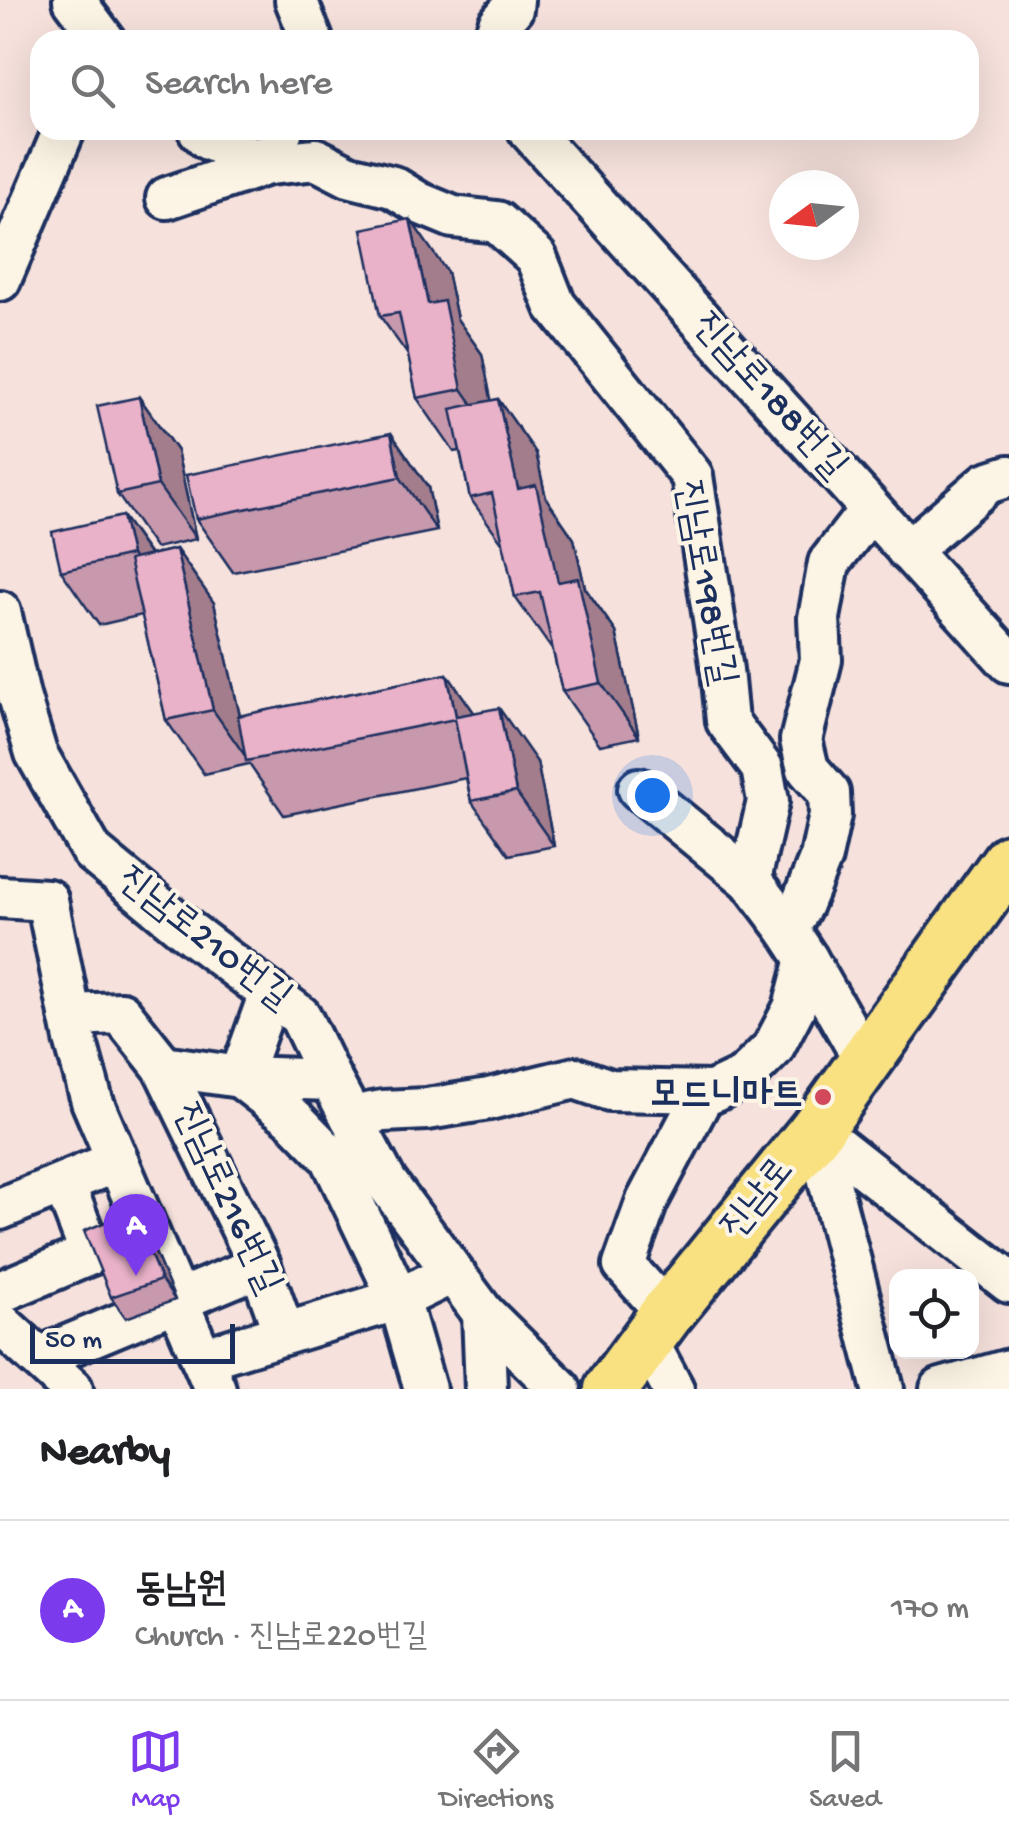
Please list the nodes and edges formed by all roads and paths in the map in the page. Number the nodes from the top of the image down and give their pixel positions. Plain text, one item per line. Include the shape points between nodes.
1 (74, 0) edge
2 (296, 0) edge
3 (513, 0) edge
4 (96, 30) edge
5 (308, 30) edge
6 (497, 30) edge
7 (57, 140) edge
8 (216, 140) edge
9 (539, 140) edge
10 (274, 147) edge
11 (167, 198) dead end
12 (15, 204) edge
13 (0, 280) edge
14 (1009, 476) edge
15 (870, 510) junction
16 (908, 552) junction
17 (0, 612) edge
18 (1009, 662) edge
19 (639, 789) dead end
20 (92, 852) junction
21 (1009, 861) edge
22 (750, 880) junction
23 (0, 897) edge
24 (47, 900) junction
25 (798, 945) junction
26 (270, 993) junction
27 (70, 1015) junction
28 (865, 1061) junction
29 (163, 1066) junction
30 (240, 1077) junction
31 (331, 1080) junction
32 (712, 1092) junction
33 (352, 1118) junction
34 (816, 1130) junction
35 (117, 1160) junction
36 (64, 1184) junction
37 (7, 1206) edge
38 (147, 1231) junction
39 (82, 1258) junction
40 (260, 1266) junction
41 (452, 1273) junction
42 (1009, 1282) edge
43 (0, 1292) edge
44 (399, 1300) junction
45 (177, 1301) junction
46 (483, 1313) junction
47 (126, 1322) junction
48 (0, 1323) edge
49 (657, 1327) junction
50 (284, 1334) junction
51 (38, 1358) junction
52 (1009, 1370) edge
53 (208, 1374) edge
54 (72, 1389) edge
55 (424, 1389) edge
56 (486, 1389) edge
57 (560, 1389) edge
58 (611, 1389) edge
59 (673, 1389) edge
60 (883, 1389) edge
61 (941, 1389) edge

1 - 4 street
2 - 5 street
3 - 6 street
7 - 12 street
8 - 10 street, 진남로198번길
9 - 15 street, 진남로188번길
10 - 11 street, 진남로198번길
10 - 22 street, 진남로198번길 via 392,187 453,217 497,222 536,256 554,306 692,476 726,721 762,768 768,801
12 - 13 street
14 - 16 street via 987,483
15 - 16 street, 진남로188번길
15 - 25 street via 829,563 819,618 821,660 801,740 808,769 829,793 830,816 802,904
16 - 18 street, 진남로188번길
17 - 20 street, 진남로210번길 via 36,754
19 - 22 street
20 - 24 street
20 - 26 street, 진남로210번길
21 - 28 main road, 진남로
22 - 25 street
23 - 24 street
24 - 27 street
25 - 28 street
25 - 32 street via 794,1008 773,1048 744,1076
26 - 30 street
26 - 31 street, 진남로210번길 via 300,1016
27 - 29 street, 진남로216번길 via 121,1012
27 - 35 street via 92,1101
28 - 34 main road, 진남로
29 - 30 street
29 - 40 street, 진남로216번길
30 - 31 street
30 - 44 street via 330,1157
31 - 33 street, 진남로210번길
32 - 33 street via 610,1090 575,1078 489,1099
32 - 49 street via 702,1098 647,1202 624,1265
33 - 41 street, 진남로210번길 via 386,1182
34 - 42 street
34 - 49 main road, 진남로
34 - 60 street
35 - 36 street
35 - 38 street
36 - 37 street
36 - 39 street
38 - 39 street
38 - 45 street
39 - 43 street
39 - 47 street
40 - 45 street
40 - 50 street, 진남로216번길
41 - 44 street
41 - 46 street, 진남로210번길
44 - 50 street
44 - 55 street
45 - 47 street
45 - 53 street
46 - 56 street
46 - 57 street, 진남로210번길
47 - 51 street
48 - 51 street
49 - 58 main road, 진남로
49 - 59 street
50 - 53 street
51 - 54 street
52 - 61 street

